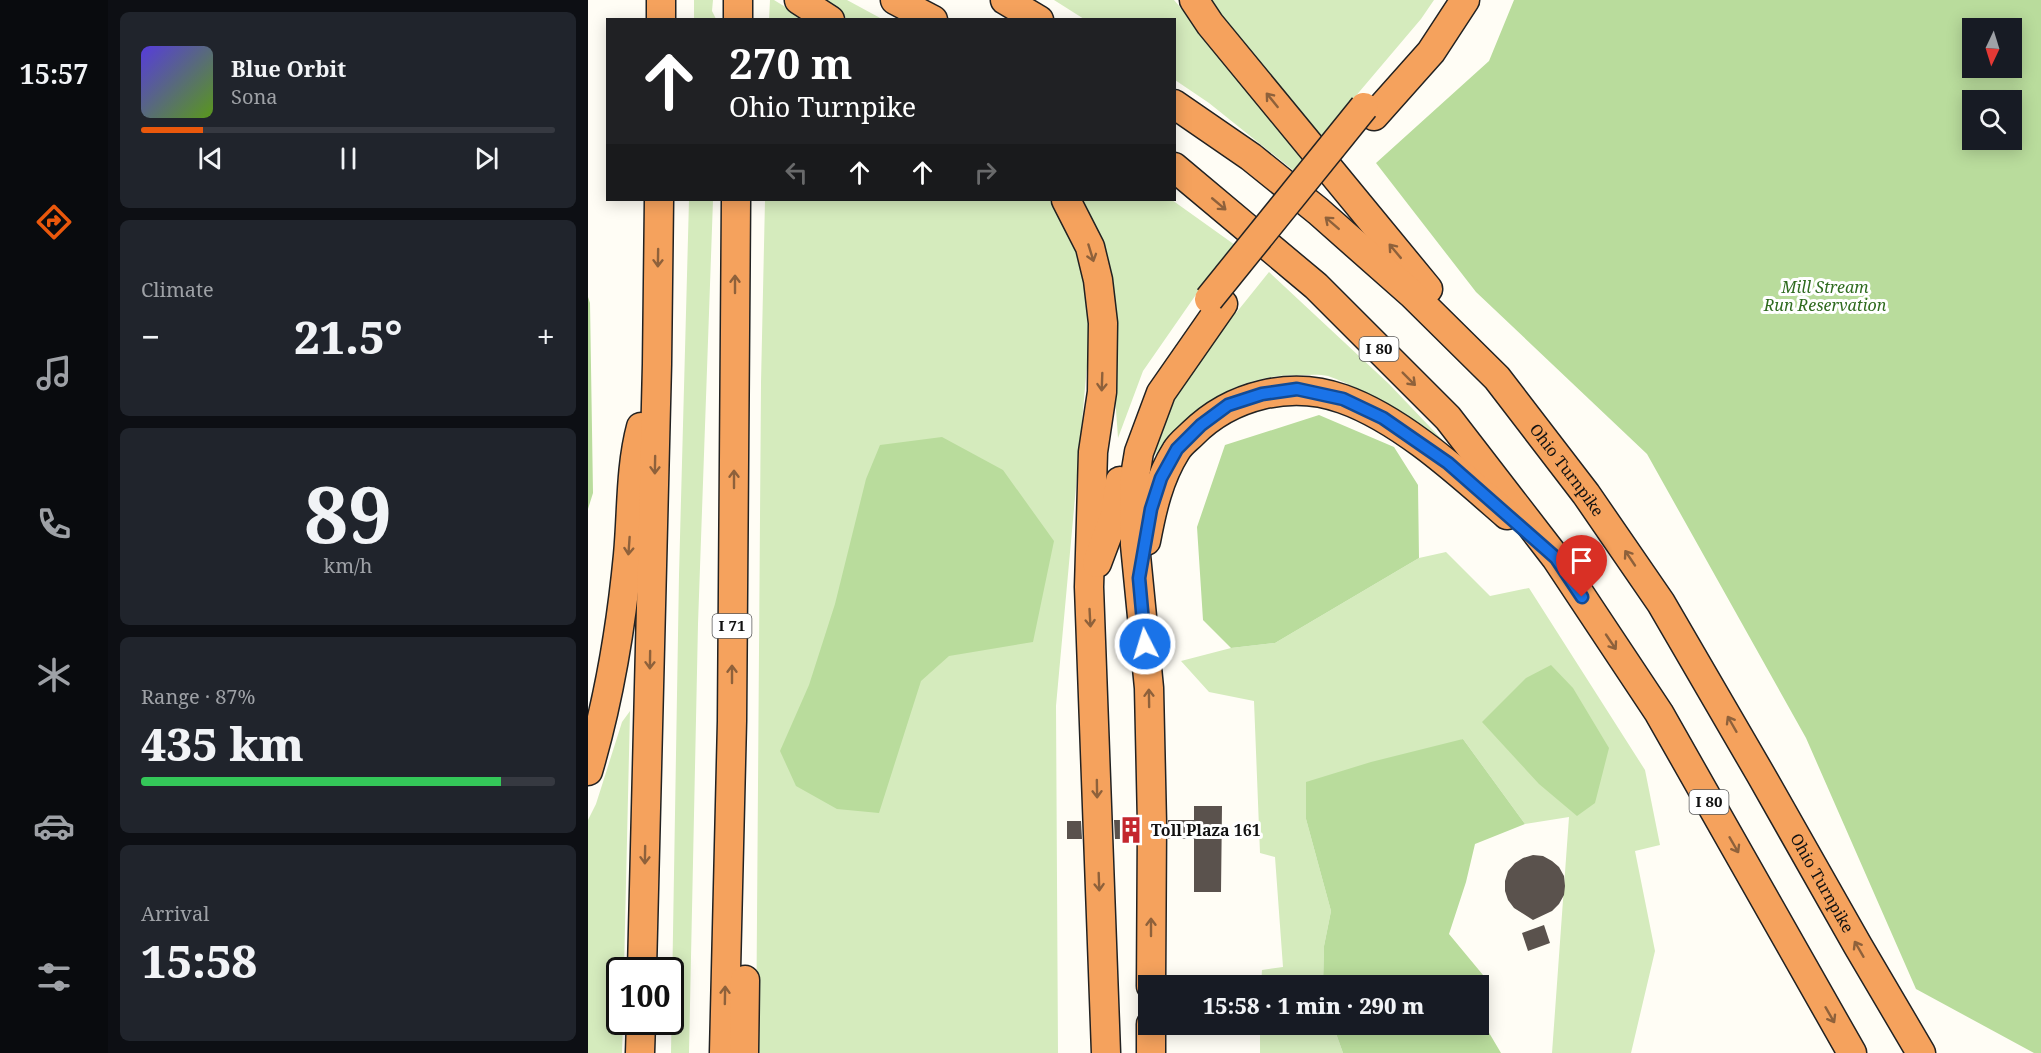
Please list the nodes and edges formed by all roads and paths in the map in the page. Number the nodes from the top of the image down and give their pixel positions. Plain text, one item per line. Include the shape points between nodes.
1 (661, 0) edge
2 (738, 0) edge
3 (799, 0) edge
4 (895, 0) edge
5 (1005, 0) edge
6 (1194, 0) edge
7 (1446, 0) edge
8 (1465, 0) edge
9 (661, 18) edge
10 (738, 18) edge
11 (827, 18) edge
12 (929, 18) edge
13 (1036, 18) edge
14 (1176, 105) edge
15 (1369, 111) junction
16 (1176, 169) edge
17 (658, 201) edge
18 (736, 201) edge
19 (1067, 201) edge
20 (1216, 301) junction
21 (657, 364) junction
22 (1497, 378) junction
23 (1556, 558) junction
24 (1139, 578) junction
25 (1089, 587) junction
26 (732, 721) junction
27 (588, 771) edge
28 (642, 957) edge
29 (1151, 975) edge
30 (641, 1035) edge
31 (1151, 1035) edge
32 (640, 1053) edge
33 (724, 1053) edge
34 (744, 1053) edge
35 (1106, 1053) edge
36 (1151, 1053) edge
37 (1851, 1053) edge
38 (1921, 1053) edge

1 - 9 highway
2 - 10 highway
3 - 11 highway
4 - 12 highway
5 - 13 highway
22 -> 6 highway via 1468,335
7 - 15 highway
8 - 15 highway via 1431,52
22 -> 14 highway, Ohio Turnpike via 1413,295 1318,211 1251,157
15 - 20 highway, bridge
16 -> 23 highway, I 80 via 1316,286 1448,418
17 -> 21 highway
26 -> 18 highway, I 71
19 -> 25 highway via 1090,247 1103,323 1102,392 1093,452
20 - 24 highway via 1161,393 1139,452 1133,511
20 - 25 highway via 1154,377 1126,442 1115,515
21 -> 27 highway via 636,446 615,657
21 -> 28 highway
38 -> 22 highway, Ohio Turnpike via 1661,603 1586,494
23 - 24 highway via 1448,463 1383,418 1343,399 1297,389 1262,394 1228,405 1177,449 1161,478 1151,509
23 -> 37 highway, I 80 via 1659,713
29 -> 24 highway via 1149,688
25 -> 35 highway
33 -> 26 highway, I 71
26 - 34 highway via 746,907
30 - 32 highway
31 - 36 highway

